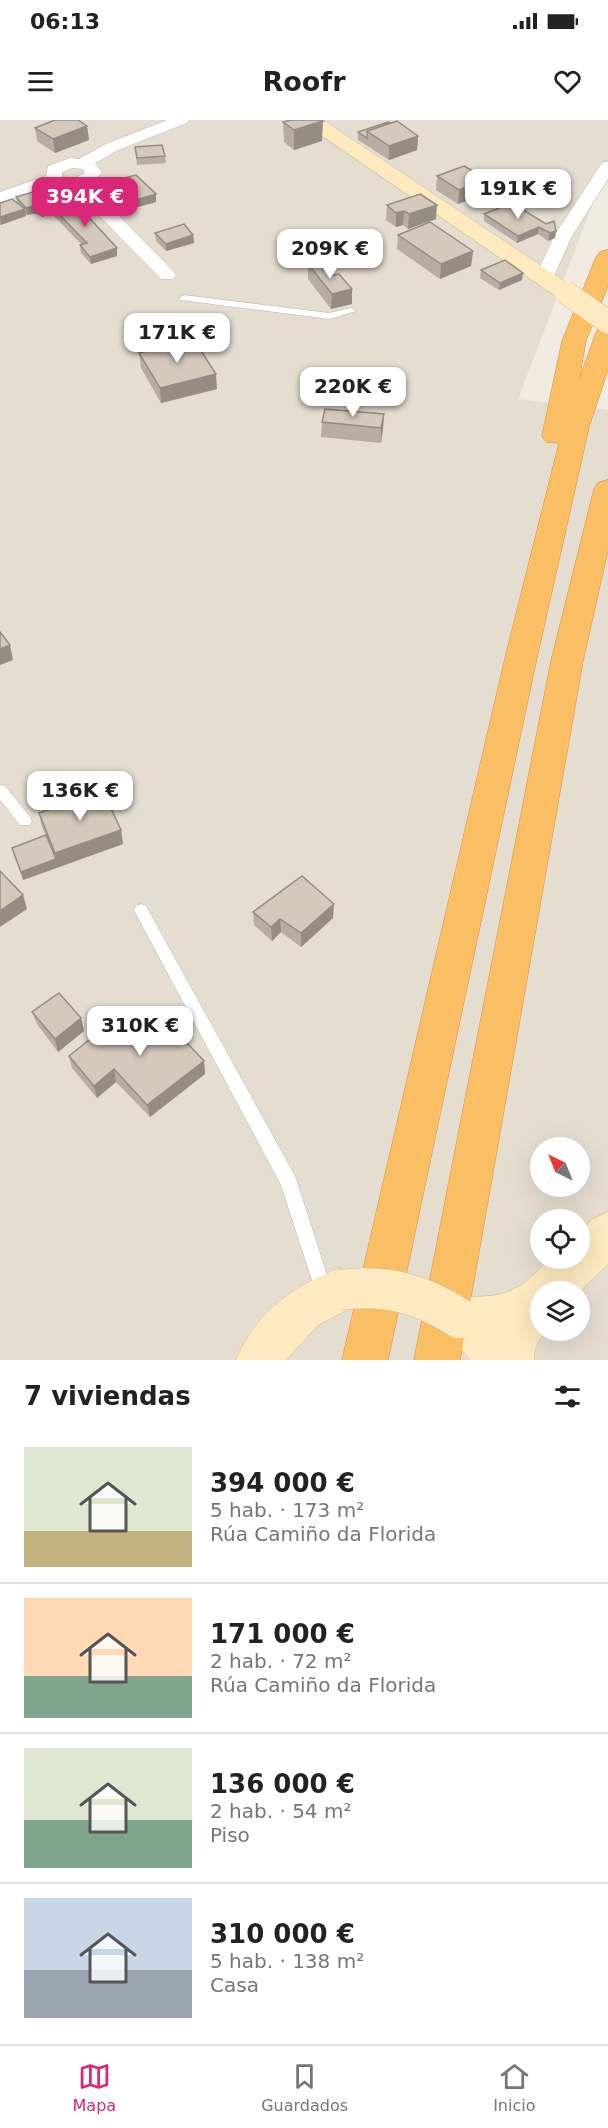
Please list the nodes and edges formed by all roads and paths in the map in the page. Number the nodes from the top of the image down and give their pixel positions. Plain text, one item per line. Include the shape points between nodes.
1 (181, 120) edge
2 (309, 120) edge
3 (82, 164) junction
4 (608, 166) edge
5 (54, 179) junction
6 (77, 183) junction
7 (0, 198) edge
8 (608, 257) edge
9 (167, 275) dead end
10 (544, 278) junction
11 (184, 298) dead end
12 (351, 311) dead end
13 (608, 322) edge
14 (608, 332) edge
15 (608, 489) edge
16 (608, 551) edge
17 (567, 661) junction
18 (520, 662) junction
19 (0, 790) edge
20 (25, 821) dead end
21 (141, 910) dead end
22 (608, 1234) edge
23 (557, 1281) edge
24 (332, 1293) junction
25 (530, 1303) edge
26 (530, 1315) edge
27 (459, 1318) junction
28 (259, 1360) edge
29 (365, 1360) edge
30 (437, 1360) edge
31 (498, 1360) edge
32 (511, 1360) edge

1 - 3 street via 112,147
2 - 10 street
3 - 5 street via 58,167 52,173
3 - 6 street via 92,167 94,173
4 - 10 street via 563,236
5 - 6 street
5 - 7 street
6 - 9 street
8 - 18 highway via 574,341 521,586
10 - 13 street, bridge
11 - 12 lane via 329,316
14 - 18 highway via 576,427
15 - 17 highway
16 - 17 highway via 596,592
17 - 30 highway
18 - 29 highway
19 - 20 lane
21 - 24 lane via 289,1182
22 - 23 street
24 - 27 street, bridge via 378,1286 406,1290 424,1296
24 - 28 street via 291,1316
25 - 27 street via 515,1312 487,1319
26 - 32 street via 513,1344
27 - 31 street via 478,1333

